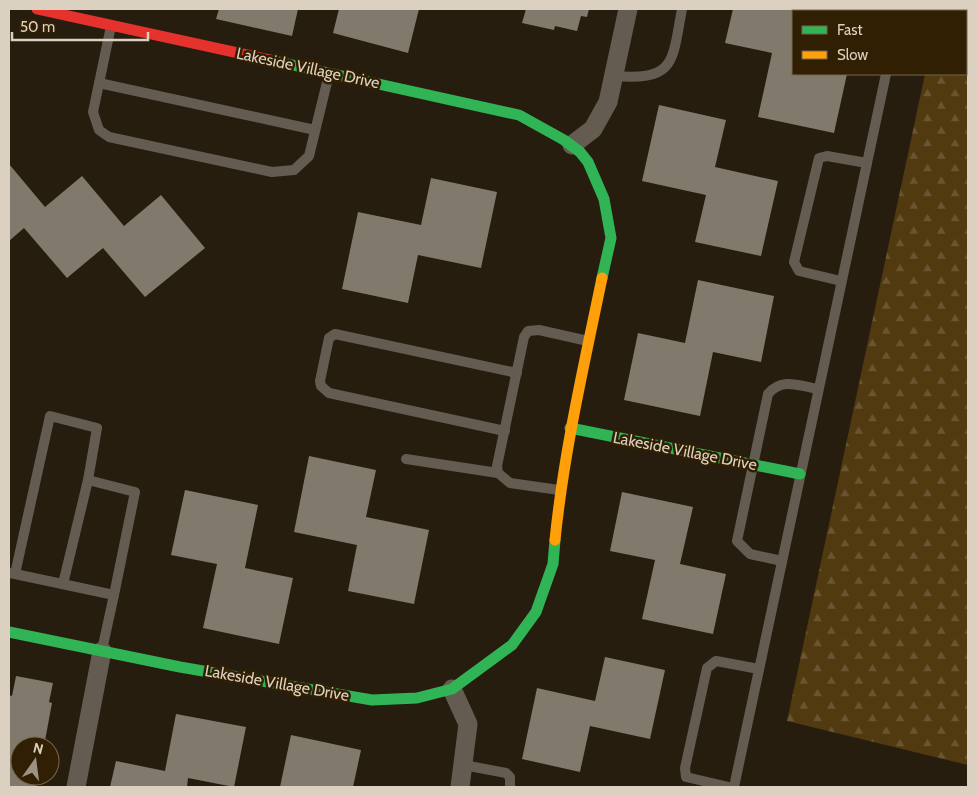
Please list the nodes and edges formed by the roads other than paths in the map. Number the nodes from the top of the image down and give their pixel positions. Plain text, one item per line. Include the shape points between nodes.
1 (37, 9) edge
2 (628, 9) edge
3 (682, 9) edge
4 (105, 21) junction
5 (329, 73) junction
6 (886, 75) edge
7 (614, 76) junction
8 (99, 83) junction
9 (315, 130) junction
10 (572, 145) junction
11 (866, 163) junction
12 (841, 281) junction
13 (590, 341) junction
14 (517, 373) junction
15 (818, 389) junction
16 (570, 428) junction
17 (505, 431) junction
18 (406, 459) dead end
19 (752, 464) junction
20 (498, 473) junction
21 (800, 474) junction
22 (88, 480) junction
23 (560, 490) junction
24 (782, 560) junction
25 (12, 573) edge
26 (63, 584) junction
27 (114, 594) junction
28 (9, 632) edge
29 (102, 650) junction
30 (759, 669) junction
31 (452, 689) junction
32 (464, 764) junction
33 (76, 787) edge
34 (460, 787) edge
35 (510, 787) edge
36 (729, 787) edge
37 (734, 787) edge

1 - 4 street, Lakeside Village Drive
2 - 7 street
3 - 7 lane via 671,61 662,72 640,78
4 - 5 street, Lakeside Village Drive
4 - 8 lane
5 - 9 lane
5 - 10 street, Lakeside Village Drive via 519,115
6 - 11 lane
7 - 10 street via 608,102 593,129
8 - 9 lane
8 - 9 lane via 94,120 108,137 272,172 294,170 309,156
10 - 13 street, Lakeside Village Drive via 600,183 611,238
11 - 12 lane
11 - 12 lane via 827,156 819,158 794,262 799,271
12 - 15 lane
13 - 14 lane via 539,330 528,331
13 - 16 street, Lakeside Village Drive
14 - 17 lane
14 - 17 lane via 335,334 329,338 320,381 320,386 329,393
15 - 19 lane via 784,383 775,385 768,394
15 - 21 lane
16 - 19 street, Lakeside Village Drive
16 - 23 street, Lakeside Village Drive
17 - 20 lane
18 - 20 lane
19 - 21 street, Lakeside Village Drive
19 - 24 lane via 736,540 750,554
20 - 23 lane via 510,482
21 - 24 lane
22 - 25 lane via 97,428 50,416
22 - 26 lane
22 - 27 lane via 135,492
23 - 31 street, Lakeside Village Drive via 553,564 536,612 512,645
24 - 30 lane
25 - 26 lane
26 - 27 lane
27 - 29 lane
28 - 29 street, Lakeside Village Drive
29 - 31 street, Lakeside Village Drive via 180,667 372,700 417,698
29 - 33 street
30 - 36 lane via 716,661 707,668 685,768 686,777
30 - 37 lane
31 - 32 street via 468,724
32 - 34 street
32 - 35 lane via 506,773 510,777

